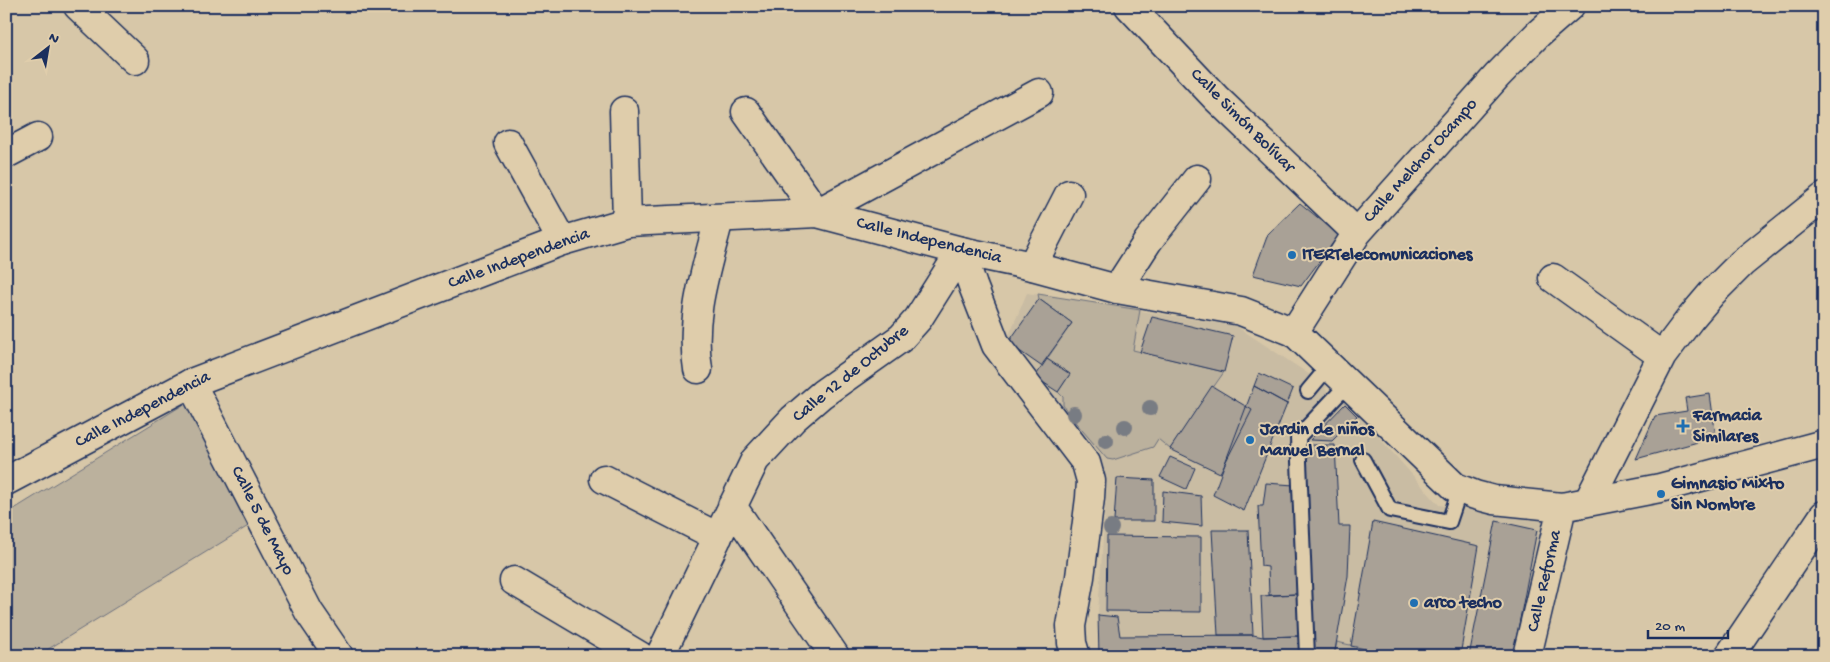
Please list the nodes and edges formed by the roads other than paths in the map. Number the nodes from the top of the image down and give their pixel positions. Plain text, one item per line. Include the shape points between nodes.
1 (78, 6) edge
2 (1129, 6) edge
3 (1570, 6) edge
4 (135, 60) dead end
5 (1039, 93) dead end
6 (624, 111) dead end
7 (746, 112) dead end
8 (38, 137) dead end
9 (508, 143) dead end
10 (6, 154) edge
11 (1197, 180) dead end
12 (1069, 194) dead end
13 (1824, 197) edge
14 (817, 214) junction
15 (719, 218) junction
16 (627, 222) junction
17 (1357, 233) junction
18 (562, 241) junction
19 (961, 251) junction
20 (1032, 266) junction
21 (1553, 278) dead end
22 (1117, 289) junction
23 (1294, 332) junction
24 (1662, 356) junction
25 (1329, 366) junction
26 (698, 369) dead end
27 (191, 383) junction
28 (1348, 384) junction
29 (1308, 392) dead end
30 (1824, 444) edge
31 (1363, 460) dead end
32 (8, 477) edge
33 (604, 479) dead end
34 (1460, 489) junction
35 (1589, 500) junction
36 (732, 506) junction
37 (1562, 507) junction
38 (1824, 515) edge
39 (718, 537) junction
40 (514, 581) dead end
41 (339, 656) edge
42 (640, 656) edge
43 (660, 656) edge
44 (835, 656) edge
45 (1076, 656) edge
46 (1308, 656) edge
47 (1528, 656) edge
48 (1729, 656) edge

1 - 4 street
2 - 17 street, Calle Simón Bolívar via 1216,98
3 - 17 street, Calle Melchor Ocampo via 1497,76
5 - 14 street
6 - 16 street
7 - 14 street
8 - 10 street
9 - 18 street
11 - 22 street via 1148,241
12 - 20 street
13 - 24 street via 1742,263 1713,292
14 - 15 street, Calle Independencia
14 - 19 street, Calle Independencia
15 - 16 street, Calle Independencia
15 - 26 street via 698,307 694,348
16 - 18 street, Calle Independencia
17 - 23 street, Calle Melchor Ocampo
18 - 27 street, Calle Independencia
19 - 20 street, Calle Independencia
19 - 36 street, Calle 12 de Octubre via 918,320 902,338 822,394 793,419 755,460
19 - 45 street via 996,345 1086,463 1091,481 1090,498 1071,626
20 - 22 street, Calle Independencia
21 - 24 street
22 - 23 street, Calle Independencia via 1241,312
23 - 25 street, Calle Independencia
24 - 35 street
25 - 28 street, Calle Independencia
25 - 29 lane
27 - 32 street, Calle Independencia
27 - 41 street, Calle 5 de Mayo via 309,612
28 - 34 street, Calle Independencia
28 - 46 lane via 1298,437
30 - 35 street, Calle Independencia via 1660,488
31 - 34 lane via 1390,510 1449,522
33 - 39 street
34 - 37 street, Calle Independencia via 1494,500
35 - 37 street, Calle Independencia
36 - 39 street, Calle 12 de Octubre
36 - 44 street
37 - 47 street, Calle Reforma
38 - 48 street
39 - 43 street, Calle 12 de Octubre
40 - 42 street

